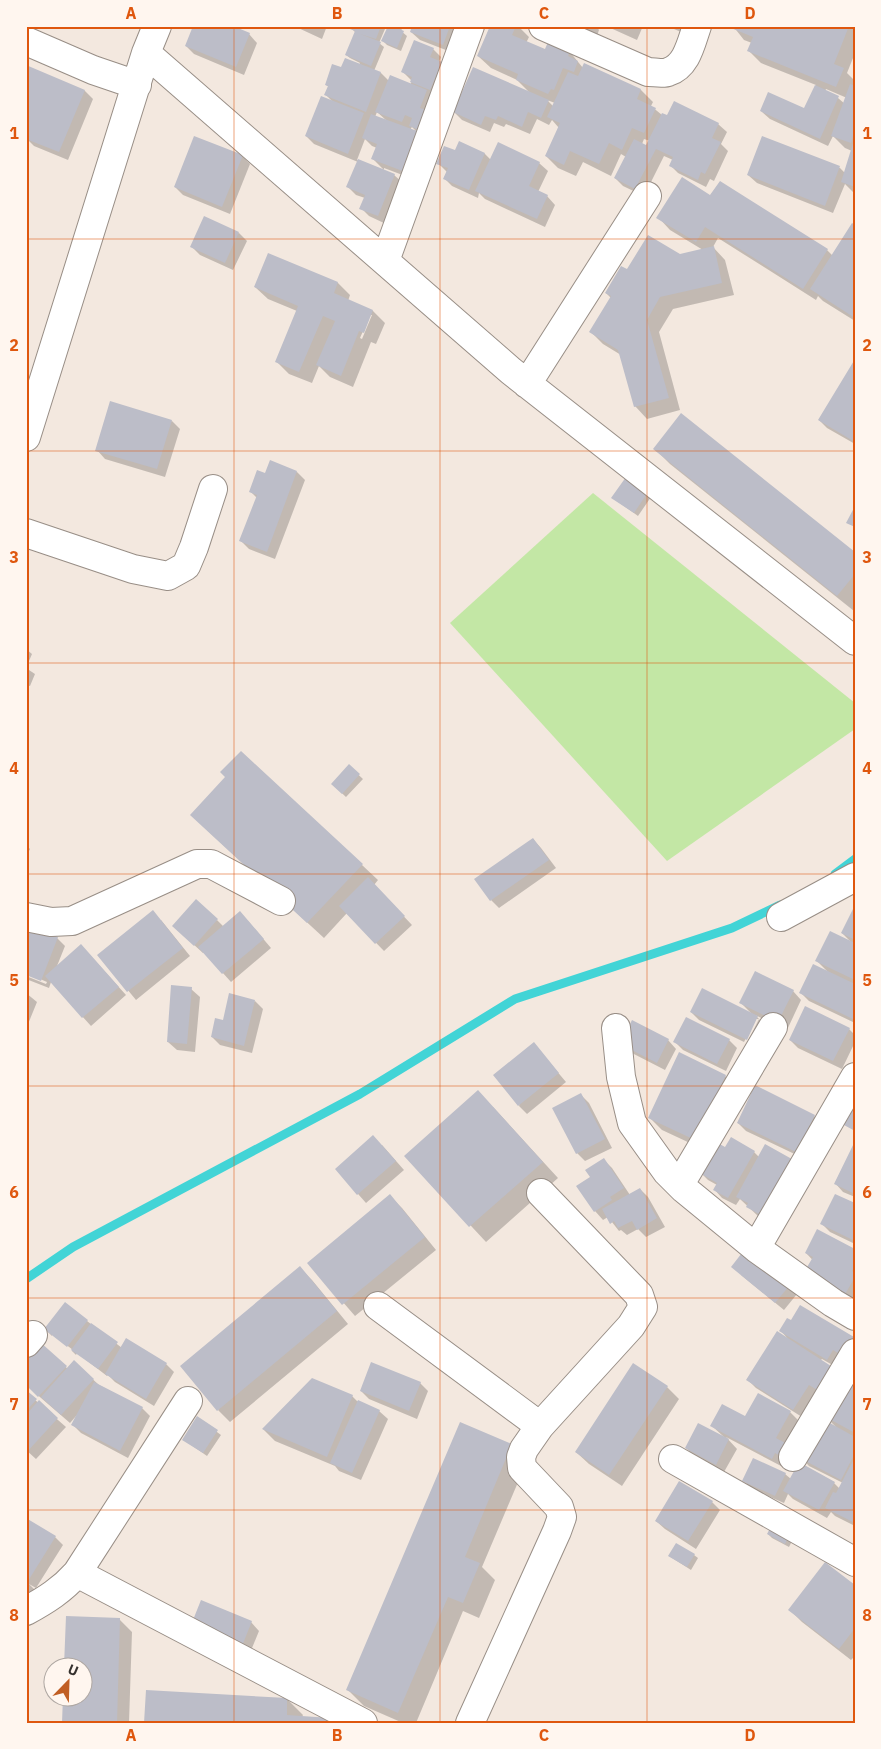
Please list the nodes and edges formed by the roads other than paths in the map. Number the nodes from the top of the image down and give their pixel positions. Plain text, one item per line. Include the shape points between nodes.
1 (157, 26) edge
2 (470, 26) edge
3 (543, 26) edge
4 (697, 26) edge
5 (26, 41) edge
6 (146, 53) junction
7 (115, 77) junction
8 (647, 196) dead end
9 (385, 261) junction
10 (527, 384) junction
11 (26, 437) edge
12 (213, 489) dead end
13 (26, 533) edge
14 (855, 641) edge
15 (855, 877) edge
16 (281, 901) dead end
17 (26, 916) edge
18 (781, 917) dead end
19 (773, 1027) dead end
20 (616, 1028) dead end
21 (855, 1076) edge
22 (680, 1184) junction
23 (541, 1193) dead end
24 (756, 1248) junction
25 (378, 1306) dead end
26 (855, 1316) edge
27 (855, 1353) edge
28 (188, 1400) dead end
29 (540, 1426) junction
30 (794, 1456) dead end
31 (674, 1459) dead end
32 (855, 1562) edge
33 (77, 1573) junction
34 (26, 1611) edge
35 (362, 1723) edge
36 (470, 1723) edge

1 - 6 street
2 - 9 street
3 - 4 street via 648,72 667,73 681,64
5 - 7 street
6 - 7 street
6 - 9 street
7 - 11 street
8 - 10 street
9 - 10 street
10 - 14 street
12 - 13 street via 186,566 168,576 133,569
15 - 18 street
16 - 17 street via 211,864 197,864 72,921 51,922
19 - 22 street
20 - 22 street via 632,1123 667,1172
21 - 24 street
22 - 24 street
23 - 29 street via 639,1295 643,1307 631,1326
24 - 26 street
25 - 29 street
27 - 30 street
28 - 33 street
29 - 36 street via 524,1449 522,1468 559,1507 562,1517
31 - 32 street
33 - 34 street via 53,1596
33 - 35 street

